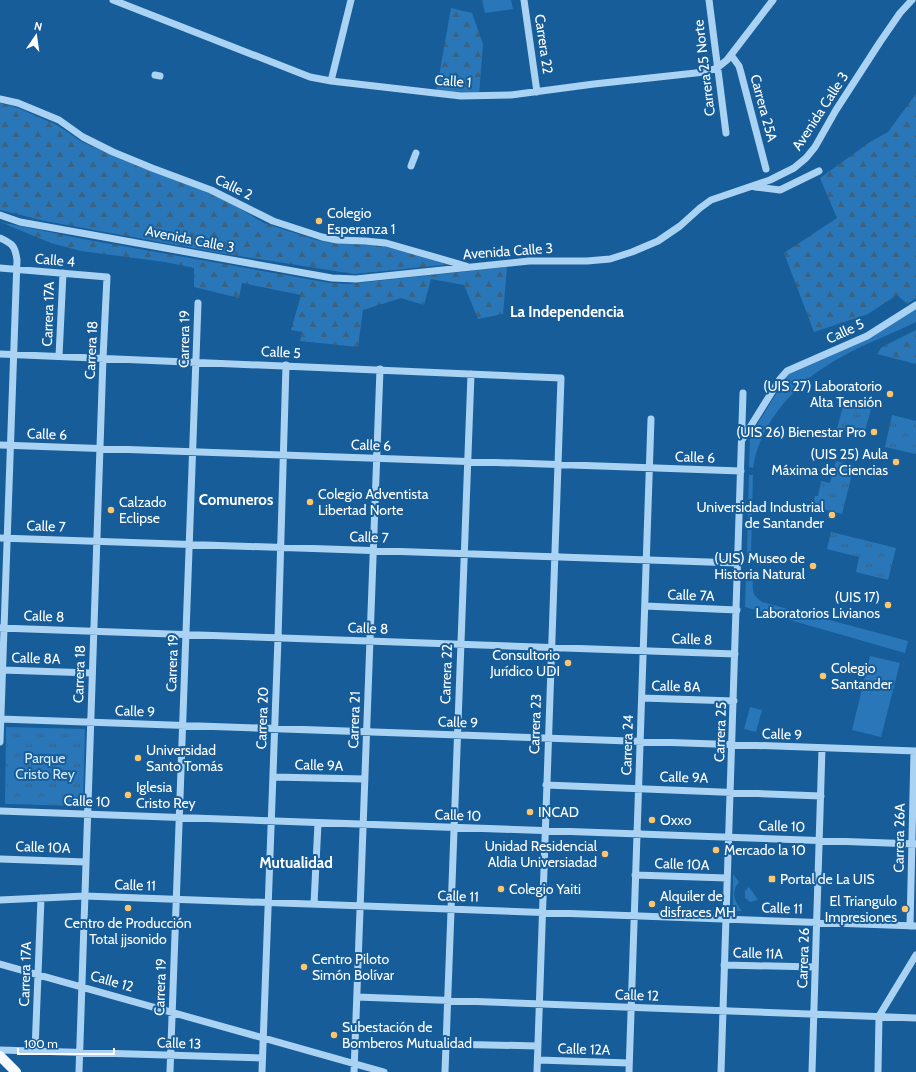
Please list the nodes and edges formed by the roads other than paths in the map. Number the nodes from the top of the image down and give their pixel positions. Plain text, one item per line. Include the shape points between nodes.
1 (113, 0) edge
2 (352, 0) edge
3 (524, 0) edge
4 (709, 0) edge
5 (773, 0) edge
6 (912, 0) edge
7 (731, 55) junction
8 (717, 68) junction
9 (331, 81) junction
10 (537, 92) junction
11 (0, 99) edge
12 (726, 133) dead end
13 (416, 153) dead end
14 (411, 166) dead end
15 (766, 169) dead end
16 (819, 171) dead end
17 (751, 187) junction
18 (0, 215) edge
19 (0, 238) edge
20 (468, 267) junction
21 (0, 268) edge
22 (16, 269) junction
23 (63, 273) junction
24 (107, 277) joint
25 (198, 303) dead end
26 (916, 305) edge
27 (0, 354) edge
28 (13, 355) junction
29 (59, 356) junction
30 (103, 358) junction
31 (196, 361) junction
32 (286, 365) junction
33 (380, 370) junction
34 (471, 374) junction
35 (560, 378) joint
36 (744, 393) dead end
37 (651, 419) dead end
38 (742, 440) junction
39 (0, 445) edge
40 (10, 446) junction
41 (100, 449) junction
42 (193, 452) junction
43 (283, 455) junction
44 (377, 458) junction
45 (468, 462) junction
46 (558, 465) junction
47 (649, 468) junction
48 (741, 471) junction
49 (4, 538) edge
50 (97, 541) junction
51 (190, 544) junction
52 (280, 547) junction
53 (373, 550) junction
54 (464, 554) junction
55 (554, 557) junction
56 (646, 560) junction
57 (738, 563) junction
58 (645, 606) junction
59 (736, 610) junction
60 (2, 628) edge
61 (94, 631) junction
62 (186, 634) junction
63 (278, 638) junction
64 (370, 641) junction
65 (460, 644) junction
66 (551, 647) junction
67 (643, 651) junction
68 (735, 654) junction
69 (2, 670) junction
70 (92, 673) junction
71 (642, 698) junction
72 (734, 701) junction
73 (0, 719) edge
74 (91, 722) junction
75 (183, 726) junction
76 (275, 729) junction
77 (367, 732) junction
78 (457, 735) junction
79 (548, 739) junction
80 (0, 742) edge
81 (640, 742) junction
82 (732, 745) junction
83 (822, 748) junction
84 (915, 751) edge
85 (273, 776) junction
86 (365, 779) junction
87 (546, 785) junction
88 (638, 788) junction
89 (730, 792) junction
90 (821, 796) junction
91 (0, 811) edge
92 (88, 814) junction
93 (179, 818) junction
94 (271, 821) junction
95 (318, 823) junction
96 (363, 824) junction
97 (454, 828) junction
98 (545, 831) junction
99 (637, 834) junction
100 (728, 837) junction
101 (819, 841) junction
102 (914, 844) edge
103 (0, 859) edge
104 (86, 862) junction
105 (636, 875) junction
106 (727, 878) junction
107 (85, 896) junction
108 (41, 898) junction
109 (176, 899) junction
110 (0, 900) edge
111 (268, 903) junction
112 (314, 904) junction
113 (360, 906) junction
114 (450, 909) junction
115 (542, 912) junction
116 (634, 916) junction
117 (725, 919) junction
118 (817, 922) junction
119 (913, 926) edge
120 (916, 955) edge
121 (0, 964) edge
122 (724, 965) junction
123 (815, 968) junction
124 (38, 974) junction
125 (82, 986) junction
126 (357, 998) junction
127 (448, 1001) junction
128 (539, 1004) junction
129 (631, 1007) junction
130 (172, 1011) junction
131 (723, 1011) junction
132 (814, 1014) junction
133 (879, 1016) junction
134 (916, 1018) edge
135 (263, 1038) junction
136 (446, 1044) junction
137 (538, 1046) junction
138 (0, 1050) edge
139 (35, 1051) junction
140 (79, 1052) junction
141 (0, 1056) edge
142 (171, 1056) junction
143 (262, 1058) junction
144 (538, 1060) junction
145 (629, 1063) junction
146 (354, 1064) junction
147 (16, 1072) edge
148 (79, 1072) edge
149 (170, 1072) edge
150 (262, 1072) edge
151 (354, 1072) edge
152 (384, 1072) edge
153 (445, 1072) edge
154 (537, 1072) edge
155 (629, 1072) edge
156 (721, 1072) edge
157 (812, 1072) edge
158 (878, 1072) edge

1 - 9 street, Calle 1 via 300,74
2 - 9 street
3 - 10 street, Carrera 22
4 - 8 street, Carrera 25 Norte
5 - 7 street, Calle 1
6 - 17 street, Avenida Calle 3 via 880,42 809,154 779,176
7 - 8 street, Calle 1
7 - 15 street, Carrera 25A via 739,66
8 - 10 street, Calle 1 via 705,72
8 - 12 street, Carrera 25 Norte
9 - 10 street, Calle 1 via 461,96
11 - 20 street, Calle 2 via 18,103 59,120 83,137 113,152 211,190 281,225 330,239 386,243
13 - 14 street
16 - 17 street via 780,190
17 - 20 street, Avenida Calle 3 via 711,200 669,234 619,257
18 - 20 street, Avenida Calle 3 via 27,223 332,278 356,279
19 - 22 street via 11,243 15,251
21 - 22 street, Calle 4
22 - 23 street, Calle 4
22 - 28 street
23 - 24 street, Calle 4
23 - 29 street, Carrera 17A
24 - 30 street, Carrera 18
25 - 31 street, Carrera 19
26 - 38 street, Calle 5 via 863,338 792,368 783,375
27 - 28 street, Calle 5
28 - 29 street, Calle 5
28 - 40 street
29 - 30 street, Calle 5
30 - 31 street, Calle 5
30 - 41 street, Carrera 18
31 - 32 street, Calle 5
31 - 42 street, Carrera 19
32 - 33 street, Calle 5
32 - 43 street, Carrera 20
33 - 34 street, Calle 5
33 - 44 street, Carrera 21
34 - 35 street, Calle 5
34 - 45 street, Carrera 22
35 - 46 street, Carrera 23
36 - 38 street, Carrera 25
37 - 47 street, Carrera 24
38 - 48 street, Carrera 25
39 - 40 street, Calle 6
40 - 41 street, Calle 6
40 - 49 street
41 - 42 street, Calle 6
41 - 50 street, Carrera 18
42 - 43 street, Calle 6
42 - 51 street, Carrera 19
43 - 44 street, Calle 6
43 - 52 street, Carrera 20
44 - 45 street, Calle 6
44 - 53 street, Carrera 21
45 - 46 street, Calle 6
45 - 54 street, Carrera 22
46 - 47 street, Calle 6
46 - 55 street, Carrera 23
47 - 48 street, Calle 6
47 - 56 street, Carrera 24
48 - 57 street, Carrera 25
49 - 50 street, Calle 7
49 - 60 street
50 - 51 street, Calle 7
50 - 61 street, Carrera 18
51 - 52 street, Calle 7
51 - 62 street, Carrera 19
52 - 53 street, Calle 7
52 - 63 street, Carrera 20
53 - 54 street, Calle 7
53 - 64 street, Carrera 21
54 - 55 street, Calle 7
54 - 65 street, Carrera 22
55 - 56 street, Calle 7
55 - 66 street, Carrera 23
56 - 57 street, Calle 7
56 - 58 street, Carrera 24
57 - 59 street, Carrera 25
58 - 59 street, Calle 7A
58 - 67 street, Carrera 24
59 - 68 street, Carrera 25
60 - 61 street, Calle 8
60 - 69 street
61 - 62 street, Calle 8
61 - 70 street, Carrera 18
62 - 63 street, Calle 8
62 - 75 street, Carrera 19
63 - 64 street, Calle 8
63 - 76 street, Carrera 20
64 - 65 street, Calle 8
64 - 77 street, Carrera 21
65 - 66 street, Calle 8
65 - 78 street, Carrera 22
66 - 67 street, Calle 8
66 - 79 street, Carrera 23
67 - 68 street, Calle 8
67 - 71 street, Carrera 24
68 - 72 street, Carrera 25
69 - 70 street, Calle 8A
69 - 73 street
70 - 74 street, Carrera 18
71 - 72 street, Calle 8A
71 - 81 street, Carrera 24
72 - 82 street, Carrera 25
73 - 74 street, Calle 9
73 - 80 street
74 - 75 street, Calle 9
74 - 92 street, Carrera 18
75 - 76 street, Calle 9
75 - 93 street, Carrera 19
76 - 77 street, Calle 9
76 - 85 street, Carrera 20
77 - 78 street, Calle 9
77 - 86 street, Carrera 21
78 - 79 street, Calle 9
78 - 97 street, Carrera 22
79 - 81 street, Calle 9
79 - 87 street, Carrera 23
81 - 82 street, Calle 9
81 - 88 street, Carrera 24
82 - 83 street, Calle 9
82 - 89 street, Carrera 25
83 - 84 street, Calle 9
83 - 90 street, Carrera 26
84 - 102 street, Carrera 26A
85 - 86 street, Calle 9A
85 - 94 street, Carrera 20
86 - 96 street, Carrera 21
87 - 88 street, Calle 9A
87 - 98 street, Carrera 23
88 - 89 street, Calle 9A
88 - 99 street, Carrera 24
89 - 90 street, Calle 9A
89 - 100 street, Carrera 25
90 - 101 street, Carrera 26
91 - 92 street, Calle 10
92 - 93 street, Calle 10
92 - 104 street, Carrera 18
93 - 94 street, Calle 10
93 - 109 street, Carrera 19
94 - 95 street, Calle 10
94 - 111 street, Carrera 20
95 - 96 street, Calle 10
95 - 112 street
96 - 97 street, Calle 10
96 - 113 street, Carrera 21
97 - 98 street, Calle 10
97 - 114 street, Carrera 22
98 - 99 street, Calle 10
98 - 115 street, Carrera 23
99 - 100 street, Calle 10
99 - 105 street, Carrera 24
100 - 101 street, Calle 10
100 - 106 street, Carrera 25
101 - 102 street, Calle 10
101 - 118 street, Carrera 26
102 - 119 street, Carrera 26A
103 - 104 street, Calle 10A
104 - 107 street, Carrera 18
105 - 106 street, Calle 10A
105 - 116 street, Carrera 24
106 - 117 street, Carrera 25
107 - 108 street, Calle 11
107 - 109 street, Calle 11
107 - 125 street, Carrera 18
108 - 110 street, Calle 11
108 - 124 street, Carrera 17A
109 - 111 street, Calle 11
109 - 130 street, Carrera 19
111 - 112 street, Calle 11
111 - 135 street, Carrera 20
112 - 113 street, Calle 11
113 - 114 street, Calle 11
113 - 126 street, Carrera 21
114 - 115 street, Calle 11
114 - 127 street, Carrera 22
115 - 116 street, Calle 11
115 - 128 street, Carrera 23
116 - 117 street, Calle 11
116 - 129 street, Carrera 24
117 - 118 street, Calle 11
117 - 122 street, Carrera 25
118 - 119 street, Calle 11
118 - 123 street, Carrera 26
120 - 133 street
121 - 124 street, Calle 12
122 - 123 street, Calle 11A
122 - 131 street, Carrera 25
123 - 132 street, Carrera 26
124 - 125 street, Calle 12
124 - 139 street, Carrera 17A
125 - 130 street, Calle 12
125 - 140 street, Carrera 18
126 - 127 street, Calle 12
126 - 146 street, Carrera 21
127 - 128 street, Calle 12
127 - 136 street, Carrera 22
128 - 129 street, Calle 12
128 - 137 street, Carrera 23
129 - 131 street, Calle 12
129 - 145 street, Carrera 24
130 - 135 street, Calle 12
130 - 142 street, Carrera 19
131 - 132 street, Calle 12
131 - 156 street, Carrera 25
132 - 133 street, Calle 12
132 - 157 street, Carrera 26
133 - 134 street, Calle 12
133 - 158 street
135 - 143 street, Carrera 20
135 - 146 street
136 - 137 street
136 - 153 street, Carrera 22
137 - 144 street, Carrera 23
138 - 139 street, Calle 13
139 - 140 street, Calle 13
140 - 142 street, Calle 13
140 - 148 street, Carrera 18
141 - 147 main road
142 - 143 street, Calle 13
142 - 149 street, Carrera 19
143 - 150 street, Carrera 20
144 - 145 street, Calle 12A
144 - 154 street, Carrera 23
145 - 155 street, Carrera 24
146 - 151 street, Carrera 21
146 - 152 street

